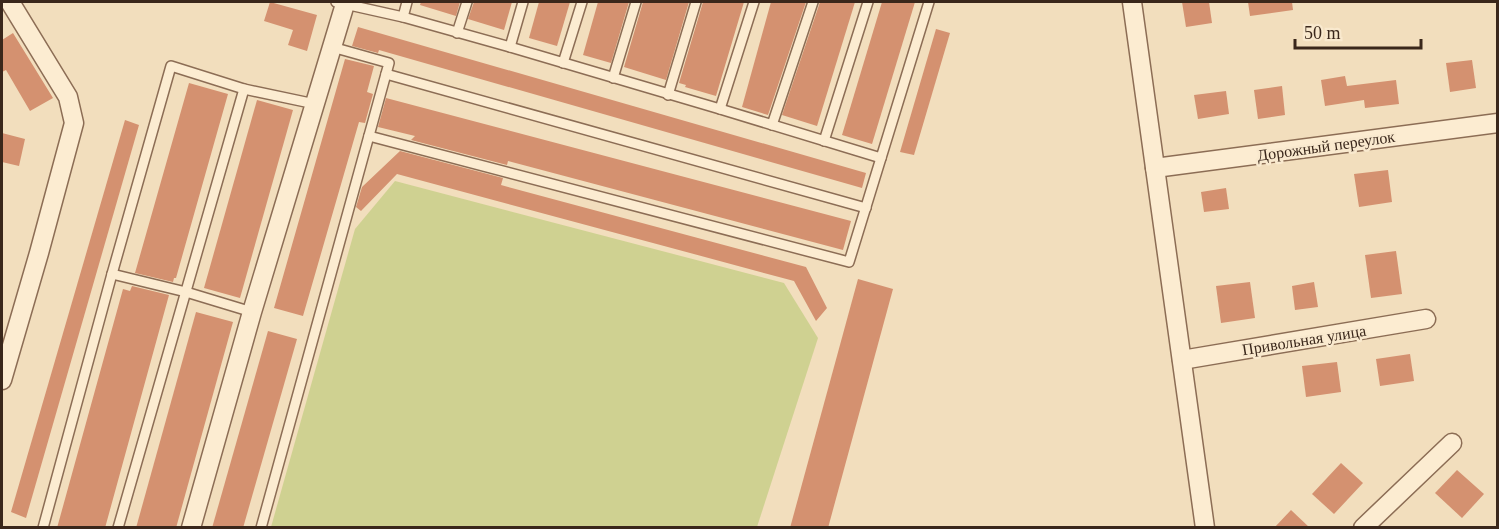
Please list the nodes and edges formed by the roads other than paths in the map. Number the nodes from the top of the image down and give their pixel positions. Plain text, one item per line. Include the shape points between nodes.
1 (9, 2) edge
2 (342, 2) edge
3 (407, 2) edge
4 (467, 2) edge
5 (524, 2) edge
6 (582, 2) edge
7 (636, 2) edge
8 (696, 2) edge
9 (754, 2) edge
10 (813, 2) edge
11 (868, 2) edge
12 (929, 2) edge
13 (1132, 2) edge
14 (403, 17) junction
15 (457, 33) junction
16 (332, 47) junction
17 (510, 47) junction
18 (563, 63) junction
19 (386, 74) junction
20 (613, 78) junction
21 (244, 89) junction
22 (668, 95) junction
23 (315, 104) junction
24 (720, 109) junction
25 (1497, 123) edge
26 (772, 125) junction
27 (369, 136) junction
28 (824, 141) junction
29 (881, 158) junction
30 (1155, 168) junction
31 (866, 208) junction
32 (112, 274) junction
33 (186, 292) junction
34 (252, 312) junction
35 (1426, 319) dead end
36 (1182, 360) junction
37 (2, 377) edge
38 (1452, 443) dead end
39 (43, 528) edge
40 (117, 528) edge
41 (191, 528) edge
42 (261, 528) edge
43 (1205, 528) edge
44 (1363, 528) edge

1 - 37 street via 68,97 74,123
2 - 14 lane
2 - 16 street
3 - 14 lane
4 - 15 lane
5 - 17 lane
6 - 18 lane
7 - 20 lane
8 - 22 lane
9 - 24 lane
10 - 26 lane
11 - 28 lane
12 - 29 lane
13 - 30 street
14 - 15 lane
15 - 17 lane
16 - 19 lane via 389,63
16 - 23 street
17 - 18 lane
18 - 20 lane
19 - 27 lane
19 - 31 lane
20 - 22 lane
21 - 23 lane
21 - 32 lane via 171,66
21 - 33 lane
22 - 24 lane
23 - 34 street
24 - 26 lane
25 - 30 street, Дорожный переулок
26 - 28 lane
27 - 31 lane via 849,262
27 - 42 lane
28 - 29 lane
29 - 31 lane
30 - 36 street
32 - 33 lane
32 - 39 lane
33 - 34 lane
33 - 40 lane
34 - 41 street
35 - 36 street, Привольная улица
36 - 43 street
38 - 44 street

